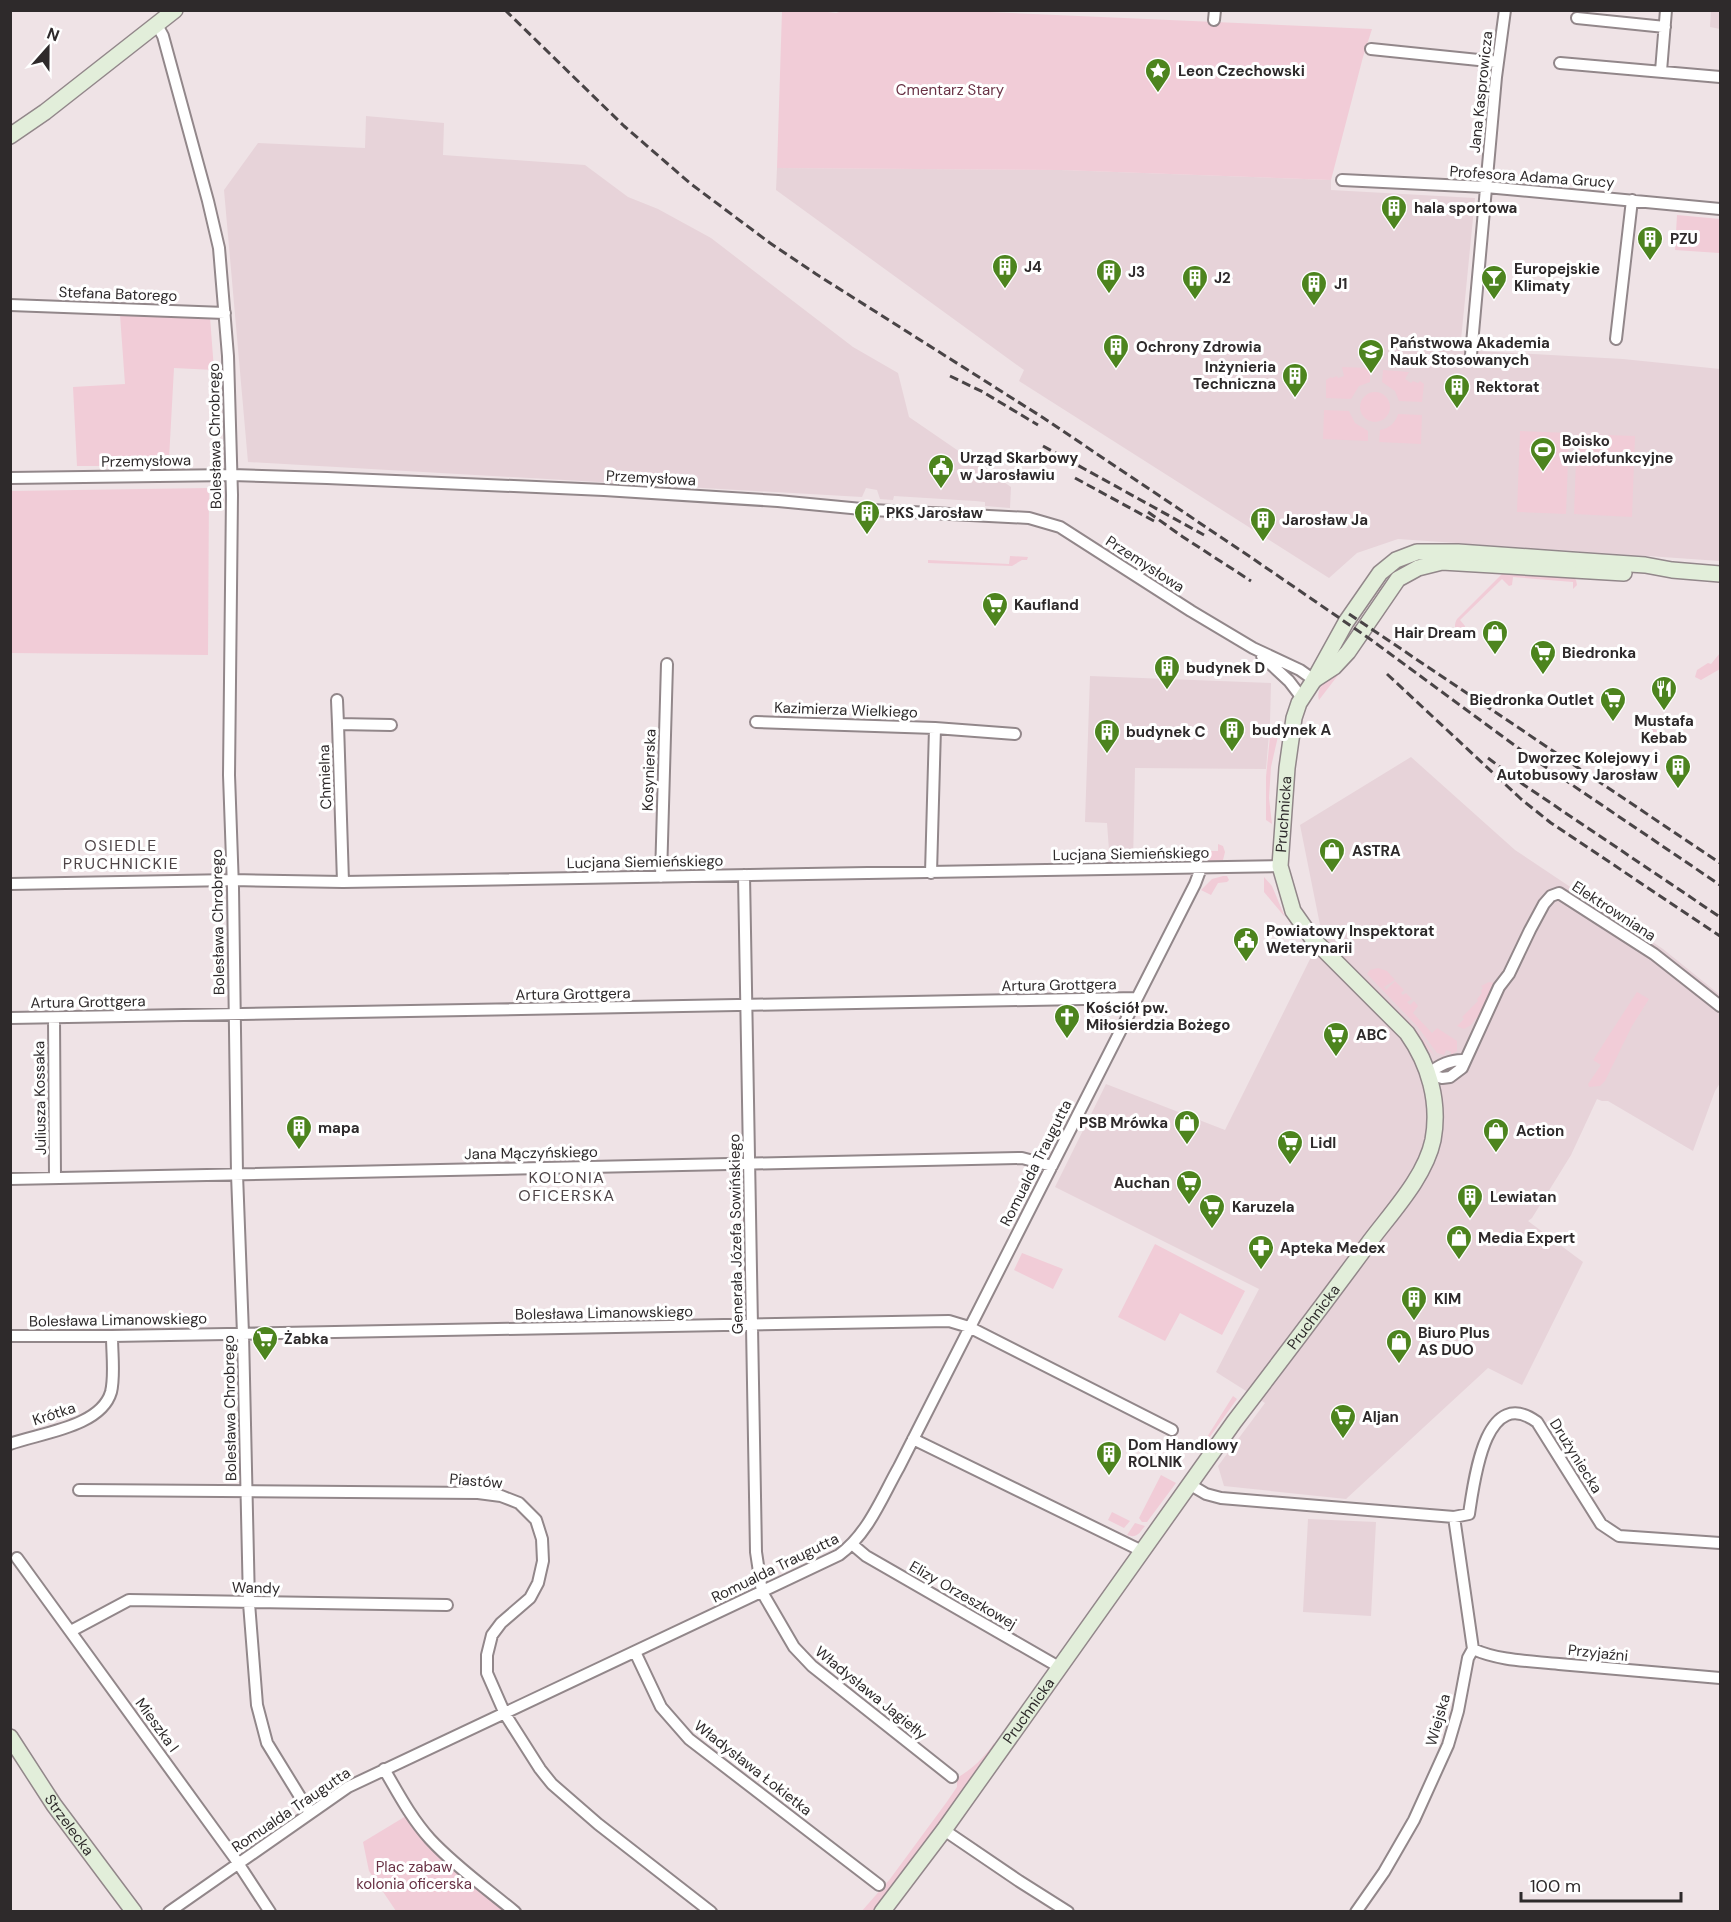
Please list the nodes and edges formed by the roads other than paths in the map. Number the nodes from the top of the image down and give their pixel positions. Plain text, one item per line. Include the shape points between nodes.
1 (175, 10) edge
2 (1504, 10) edge
3 (1666, 10) edge
4 (1577, 18) dead end
5 (156, 26) junction
6 (1665, 27) junction
7 (1371, 49) dead end
8 (1498, 62) junction
9 (1560, 63) dead end
10 (1661, 71) junction
11 (1720, 77) edge
12 (10, 136) edge
13 (1342, 180) dead end
14 (1486, 187) junction
15 (1632, 200) junction
16 (1720, 209) edge
17 (10, 305) edge
18 (225, 313) junction
19 (1616, 339) dead end
20 (1471, 355) dead end
21 (231, 475) junction
22 (10, 478) edge
23 (1720, 573) edge
24 (1253, 648) junction
25 (667, 664) dead end
26 (1314, 680) junction
27 (1302, 698) junction
28 (337, 700) dead end
29 (756, 722) dead end
30 (338, 724) junction
31 (391, 725) dead end
32 (935, 728) junction
33 (1016, 734) dead end
34 (1280, 866) junction
35 (1201, 868) junction
36 (931, 873) junction
37 (744, 875) junction
38 (661, 877) junction
39 (232, 880) junction
40 (343, 882) junction
41 (10, 884) edge
42 (1137, 998) junction
43 (746, 1006) junction
44 (1720, 1006) edge
45 (235, 1014) junction
46 (10, 1018) edge
47 (54, 1018) junction
48 (1429, 1074) junction
49 (750, 1164) junction
50 (1052, 1166) junction
51 (237, 1174) junction
52 (55, 1178) junction
53 (10, 1179) edge
54 (753, 1325) junction
55 (969, 1327) junction
56 (243, 1334) junction
57 (10, 1336) edge
58 (112, 1336) junction
59 (1172, 1430) dead end
60 (913, 1439) junction
61 (10, 1443) edge
62 (1189, 1484) junction
63 (79, 1490) dead end
64 (246, 1492) junction
65 (1454, 1516) junction
66 (1720, 1543) edge
67 (853, 1545) junction
68 (1142, 1551) junction
69 (17, 1558) dead end
70 (762, 1592) junction
71 (249, 1603) junction
72 (447, 1605) dead end
73 (71, 1631) junction
74 (1473, 1649) junction
75 (634, 1652) junction
76 (1059, 1667) junction
77 (1720, 1678) edge
78 (505, 1714) junction
79 (10, 1737) edge
80 (384, 1769) junction
81 (952, 1777) dead end
82 (310, 1813) junction
83 (944, 1830) junction
84 (238, 1863) junction
85 (879, 1885) dead end
86 (134, 1911) edge
87 (169, 1911) edge
88 (270, 1911) edge
89 (515, 1911) edge
90 (711, 1911) edge
91 (882, 1911) edge
92 (1068, 1911) edge
93 (1356, 1911) edge

1 - 5 main road
2 - 8 street, Jana Kasprowicza
3 - 6 street
4 - 6 street
5 - 12 main road
5 - 18 street, Bolesława Chrobrego via 163,36 208,201 219,248
6 - 10 street
7 - 8 street
8 - 14 street, Jana Kasprowicza
9 - 10 street
10 - 11 street
13 - 14 street, Profesora Adama Grucy
14 - 15 street, Profesora Adama Grucy
14 - 20 street, Jana Kasprowicza
15 - 16 street, Profesora Adama Grucy
15 - 19 street
17 - 18 street, Stefana Batorego
18 - 21 street, Bolesława Chrobrego
21 - 22 street, Przemysłowa
21 - 24 street, Przemysłowa via 604,490 1029,518 1060,527
21 - 39 street, Bolesława Chrobrego
23 - 26 main road, Pruchnicka via 1417,552 1396,560 1380,573 1346,622
24 - 26 street
24 - 27 street
25 - 38 street, Kosynierska
26 - 27 main road, Pruchnicka
27 - 34 main road, Pruchnicka via 1294,718 1289,751
28 - 30 street
29 - 32 street, Kazimierza Wielkiego
30 - 31 street, Chmielna
30 - 40 street, Chmielna
32 - 33 street, Kazimierza Wielkiego
32 - 36 street, Kazimierza Wielkiego
34 - 35 street, Lucjana Siemieńskiego
34 - 48 main road, Pruchnicka via 1293,911 1312,938 1407,1033
35 - 36 street, Lucjana Siemieńskiego
35 - 42 street, Romualda Traugutta
36 - 37 street, Lucjana Siemieńskiego
37 - 38 street, Lucjana Siemieńskiego
37 - 43 street, Generała Józefa Sowińskiego
38 - 40 street, Lucjana Siemieńskiego
39 - 40 street, Lucjana Siemieńskiego
39 - 41 street, Lucjana Siemieńskiego
39 - 45 street, Bolesława Chrobrego
42 - 43 street, Artura Grottgera
42 - 50 street, Romualda Traugutta
43 - 45 street, Artura Grottgera
43 - 49 street, Generała Józefa Sowińskiego
44 - 48 street, Elektrowniana via 1654,954 1559,893 1544,904 1499,987 1462,1068 1450,1077
45 - 47 street, Artura Grottgera
45 - 51 street, Bolesława Chrobrego
46 - 47 street, Artura Grottgera
47 - 52 street, Juliusza Kossaka
48 - 62 main road, Pruchnicka via 1435,1112 1432,1141 1414,1181
49 - 50 street, Jana Mączyńskiego via 1022,1158
49 - 51 street, Jana Mączyńskiego
49 - 54 street, Generała Józefa Sowińskiego
50 - 55 street, Romualda Traugutta
51 - 52 street, Jana Mączyńskiego
51 - 56 street, Bolesława Chrobrego
52 - 53 street, Jana Mączyńskiego
54 - 55 street, Bolesława Limanowskiego via 949,1322
54 - 56 street, Bolesława Limanowskiego
54 - 70 street, Generała Józefa Sowińskiego via 756,1551
55 - 59 street, Bolesława Limanowskiego
55 - 60 street, Romualda Traugutta
56 - 58 street, Bolesława Limanowskiego
56 - 64 street, Bolesława Chrobrego
57 - 58 street, Bolesława Limanowskiego
58 - 61 street, Krótka via 112,1390 101,1410 76,1424
60 - 67 street, Romualda Traugutta
60 - 68 street
62 - 65 street via 1221,1498
62 - 68 main road, Pruchnicka
63 - 64 street, Piastów
64 - 71 street, Bolesława Chrobrego
64 - 78 street, Piastów via 478,1493 519,1503 536,1520 543,1561 530,1598 501,1623 492,1635 487,1655 487,1672
65 - 66 street, Drużyniecka via 1468,1514 1484,1442 1499,1418 1506,1414 1527,1415 1537,1422 1601,1524 1619,1536
65 - 74 street, Wiejska
67 - 70 street, Romualda Traugutta
67 - 76 street, Elizy Orzeszkowej
68 - 76 main road, Pruchnicka
69 - 73 street, Mieszka I
70 - 75 street, Romualda Traugutta
70 - 81 street, Władysława Jagiełły via 794,1647 812,1666
71 - 72 street, Wandy
71 - 73 street, Wandy via 129,1600
71 - 82 street, Bolesława Chrobrego via 257,1705 267,1743
73 - 84 street, Mieszka I
74 - 77 street, Przyjaźni via 1514,1659
74 - 93 street, Wiejska via 1443,1756 1414,1820
75 - 78 street, Romualda Traugutta
75 - 85 street, Władysława Łokietka via 661,1707 689,1739
76 - 83 main road, Pruchnicka
78 - 80 street, Romualda Traugutta
78 - 90 street, Piastów via 552,1784
79 - 86 main road, Strzelecka via 54,1805
80 - 82 street, Romualda Traugutta
80 - 89 street via 429,1838
82 - 84 street, Romualda Traugutta
83 - 91 main road, Pruchnicka
83 - 92 street
84 - 87 street, Romualda Traugutta
84 - 88 street, Mieszka I

